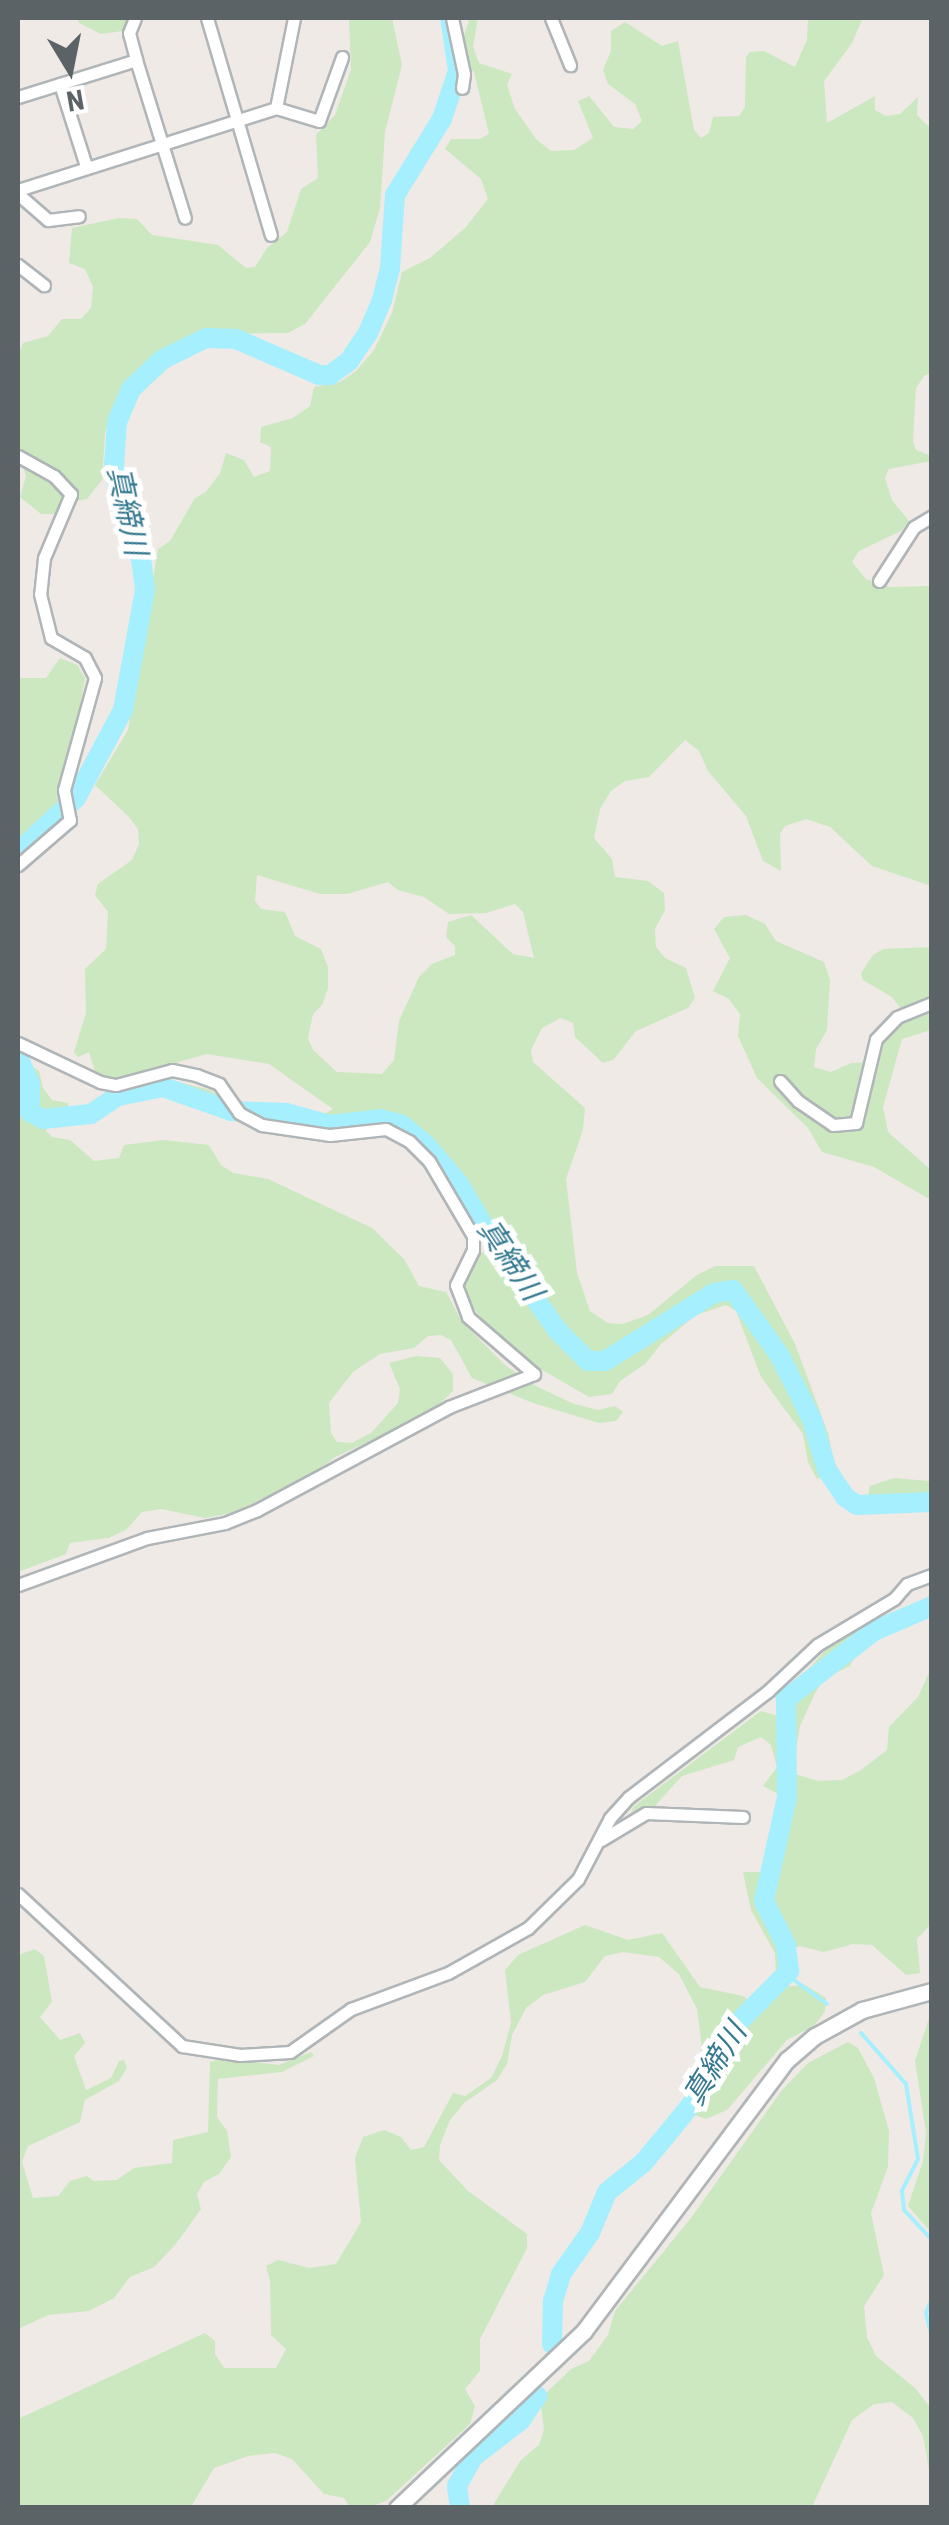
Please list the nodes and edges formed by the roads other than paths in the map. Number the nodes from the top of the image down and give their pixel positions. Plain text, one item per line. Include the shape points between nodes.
1 (135, 18) edge
2 (207, 18) edge
3 (294, 18) edge
4 (452, 18) edge
5 (551, 18) edge
6 (342, 58) dead end
7 (136, 60) junction
8 (570, 66) dead end
9 (60, 84) junction
10 (462, 88) dead end
11 (18, 96) edge
12 (276, 108) junction
13 (235, 120) junction
14 (162, 144) junction
15 (86, 166) junction
16 (18, 192) edge
17 (79, 216) dead end
18 (186, 218) dead end
19 (271, 235) dead end
20 (18, 265) edge
21 (44, 285) dead end
22 (18, 456) edge
23 (932, 516) edge
24 (879, 580) dead end
25 (18, 865) edge
26 (932, 1003) edge
27 (18, 1043) edge
28 (780, 1081) dead end
29 (932, 1575) edge
30 (18, 1585) edge
31 (742, 1816) dead end
32 (601, 1840) junction
33 (18, 1894) edge
34 (932, 1991) edge
35 (397, 2508) edge

1 - 7 street via 129,33
2 - 13 street
3 - 12 street
4 - 10 street
5 - 8 street
6 - 12 street via 319,121
7 - 9 street
7 - 14 street
9 - 11 street
9 - 15 street
12 - 13 street
13 - 14 street
13 - 19 street
14 - 15 street
14 - 18 street
15 - 16 street
16 - 17 street via 48,220
20 - 21 street
22 - 25 street via 54,476 70,494 44,558 40,594 51,638 85,658 95,678 66,807 70,820
23 - 24 street via 914,527
26 - 28 street via 897,1017 876,1038 856,1123 833,1125
27 - 30 street via 116,1085 172,1070 196,1075 219,1084 262,1126 330,1135 386,1129 419,1149 473,1236 456,1284 460,1302 482,1332 534,1374 449,1407 257,1510 147,1538
29 - 32 street via 907,1584 817,1646 768,1692 629,1797
31 - 32 street via 646,1813
32 - 33 street via 578,1879 528,1928 448,1973 351,2009 307,2044 268,2056 207,2052 169,2038 120,1984
34 - 35 street via 848,2017 787,2060 584,2331

